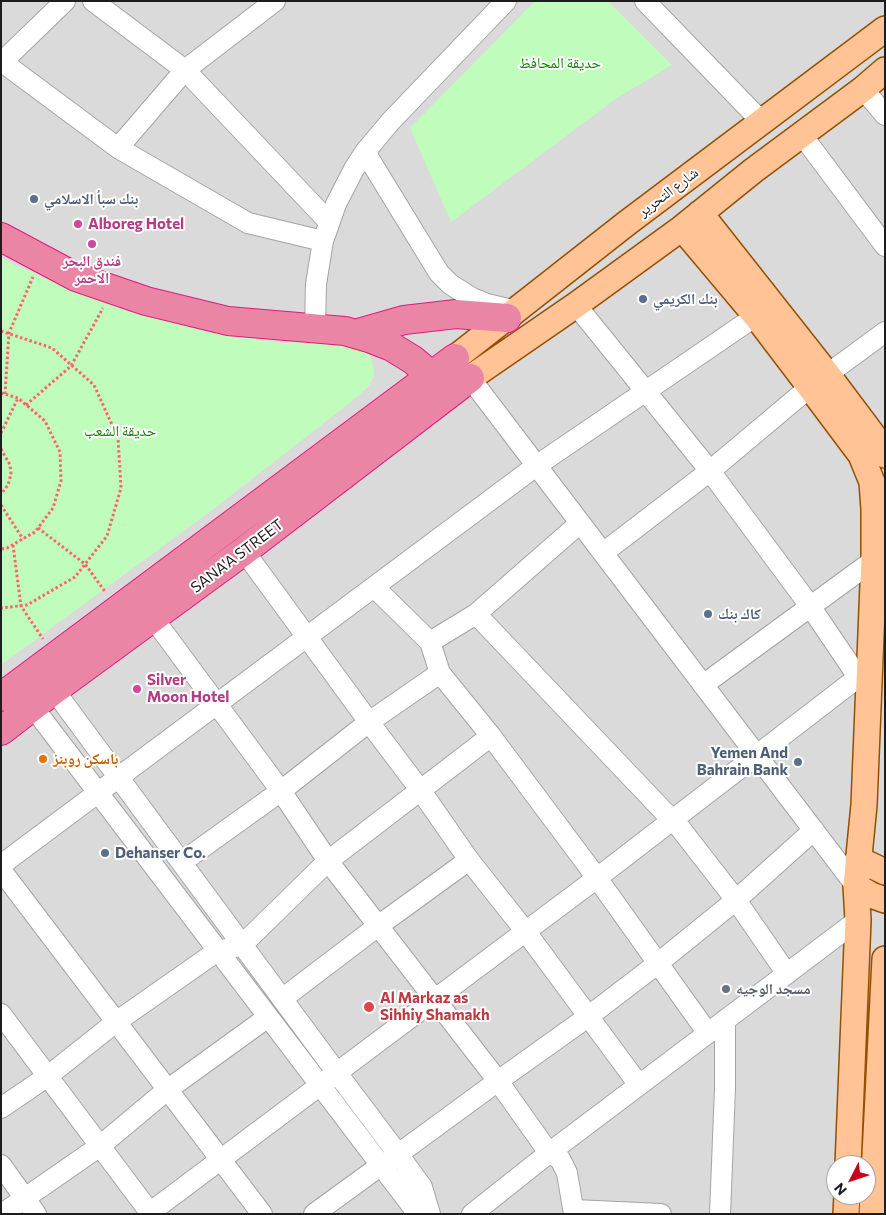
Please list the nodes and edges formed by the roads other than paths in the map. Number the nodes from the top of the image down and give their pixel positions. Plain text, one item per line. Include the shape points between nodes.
1 (65, 1) edge
2 (93, 1) edge
3 (275, 1) edge
4 (506, 1) edge
5 (646, 1) edge
6 (885, 28) edge
7 (2, 62) edge
8 (185, 70) junction
9 (885, 70) edge
10 (863, 89) junction
11 (885, 116) edge
12 (766, 118) junction
13 (797, 138) junction
14 (733, 142) junction
15 (118, 148) junction
16 (365, 152) junction
17 (754, 170) junction
18 (691, 220) junction
19 (329, 222) junction
20 (878, 222) edge
21 (1, 236) edge
22 (323, 241) junction
23 (885, 246) edge
24 (576, 305) junction
25 (512, 314) junction
26 (756, 316) junction
27 (315, 328) junction
28 (885, 332) edge
29 (355, 334) junction
30 (462, 368) junction
31 (432, 376) junction
32 (819, 380) junction
33 (645, 391) junction
34 (862, 421) junction
35 (885, 432) edge
36 (885, 455) edge
37 (536, 466) junction
38 (710, 471) junction
39 (580, 523) junction
40 (244, 551) junction
41 (603, 553) junction
42 (874, 560) junction
43 (374, 587) junction
44 (810, 606) junction
45 (476, 614) junction
46 (153, 618) junction
47 (307, 637) junction
48 (430, 642) junction
49 (440, 673) junction
50 (864, 673) junction
51 (702, 685) junction
52 (54, 690) junction
53 (1, 696) edge
54 (217, 704) junction
55 (33, 707) junction
56 (369, 722) junction
57 (1, 731) edge
58 (491, 736) junction
59 (756, 755) junction
60 (118, 777) junction
61 (281, 791) junction
62 (421, 791) junction
63 (98, 793) junction
64 (799, 811) junction
65 (672, 820) junction
66 (814, 830) junction
67 (858, 859) junction
68 (470, 860) junction
69 (328, 861) junction
70 (182, 862) junction
71 (1, 865) edge
72 (1, 870) edge
73 (885, 872) edge
74 (597, 878) junction
75 (856, 886) junction
76 (736, 900) junction
77 (885, 900) edge
78 (858, 920) junction
79 (378, 926) junction
80 (526, 932) junction
81 (242, 945) junction
82 (218, 952) junction
83 (885, 959) edge
84 (657, 964) junction
85 (787, 974) junction
86 (282, 999) junction
87 (436, 1000) junction
88 (1, 1014) edge
89 (589, 1016) junction
90 (268, 1017) junction
91 (725, 1020) junction
92 (116, 1022) junction
93 (708, 1032) junction
94 (882, 1065) edge
95 (337, 1074) junction
96 (48, 1076) junction
97 (498, 1081) junction
98 (639, 1085) junction
99 (320, 1086) junction
100 (169, 1090) junction
101 (1, 1108) edge
102 (100, 1146) junction
103 (549, 1152) junction
104 (398, 1154) junction
105 (848, 1155) edge
106 (221, 1160) junction
107 (880, 1161) edge
108 (1, 1165) edge
109 (382, 1166) junction
110 (31, 1206) edge
111 (574, 1212) edge
112 (150, 1213) edge
113 (2, 1214) edge
114 (262, 1214) edge
115 (314, 1214) edge
116 (418, 1214) edge
117 (430, 1214) edge
118 (472, 1214) edge
119 (661, 1214) edge
120 (720, 1214) edge
121 (872, 1214) edge

1 - 7 street
2 - 8 street
3 - 8 street
4 - 16 street
5 - 12 street
6 - 12 main road, شارع التحرير
7 - 15 street
8 - 15 street
8 - 19 street
9 - 10 main road
10 - 11 street
10 - 13 main road
12 - 13 main road via 784,139
12 - 14 main road, شارع التحرير
13 - 17 main road
13 - 20 street
14 - 17 main road via 751,151 755,158
14 - 25 main road, شارع التحرير
15 - 22 street via 248,223
16 - 19 street via 344,186
16 - 25 street via 439,273 472,298
17 - 18 main road
18 - 24 main road
18 - 26 main road
18 - 32 main road
19 - 22 street
20 - 23 street
21 - 27 highway via 76,277 146,301 228,321
22 - 27 street via 316,284
24 - 30 main road
24 - 33 street
25 - 29 highway via 456,314 404,320
25 - 30 main road, شارع التحرير
26 - 32 main road
26 - 33 street
27 - 29 highway
28 - 32 street
29 - 31 highway via 392,347
30 - 31 highway, SANA'A STREET
30 - 37 street
30 - 40 highway, SANA'A STREET
31 - 53 highway, SANA'A STREET
32 - 34 main road
32 - 38 street
32 - 42 main road via 862,456 872,482
33 - 37 street
33 - 38 street
34 - 35 street
34 - 36 main road
37 - 39 street
37 - 43 street
38 - 41 street
38 - 44 street
39 - 41 street
39 - 45 street
40 - 46 highway, SANA'A STREET
40 - 47 street
41 - 51 street
42 - 44 street
42 - 50 main road
43 - 47 street
43 - 48 street
44 - 50 street
44 - 51 street
45 - 48 street
45 - 65 street
46 - 52 highway, SANA'A STREET
46 - 54 street
47 - 54 street
47 - 56 street
48 - 49 street
49 - 56 street
49 - 58 street
50 - 59 street
50 - 67 main road via 864,805
51 - 59 street
52 - 55 highway, SANA'A STREET
52 - 60 street
54 - 60 street
54 - 61 street
55 - 57 highway, SANA'A STREET
55 - 63 street
56 - 61 street
56 - 62 street
58 - 62 street
58 - 74 street
59 - 64 street
59 - 65 street
60 - 63 street
60 - 70 street
61 - 69 street
61 - 70 street
62 - 68 street
62 - 69 street
63 - 71 street
63 - 82 street
64 - 66 street
64 - 67 street
65 - 74 street
65 - 76 street
66 - 75 street
66 - 76 street
67 - 73 main road
67 - 75 main road
68 - 79 street
68 - 80 street
69 - 79 street
69 - 81 street
70 - 81 street
72 - 92 street
74 - 80 street
74 - 84 street
75 - 77 main road
75 - 78 main road
76 - 84 street
76 - 85 street
78 - 85 street
78 - 105 main road
79 - 86 street
79 - 87 street
80 - 87 street
80 - 89 street
81 - 82 street
81 - 86 street
82 - 90 street
82 - 92 street
83 - 94 main road
84 - 89 street
84 - 93 street
85 - 91 street
86 - 95 street
87 - 95 street
87 - 97 street
88 - 96 street
89 - 97 street
89 - 98 street
90 - 99 street
90 - 100 street
91 - 93 street
91 - 120 street via 726,1088
92 - 96 street
92 - 100 street
93 - 98 street
94 - 107 main road
95 - 99 street
95 - 104 street
96 - 101 street
96 - 102 street
97 - 103 street
97 - 104 street
98 - 103 street
99 - 106 street
99 - 109 street
100 - 102 street
100 - 106 street
102 - 110 street
102 - 112 street
103 - 111 street via 560,1159 567,1172
103 - 118 street
104 - 109 street
104 - 117 street via 422,1187
106 - 112 street
106 - 114 street
107 - 121 main road
108 - 110 street
109 - 115 street
109 - 116 street
110 - 113 street
111 - 119 street

